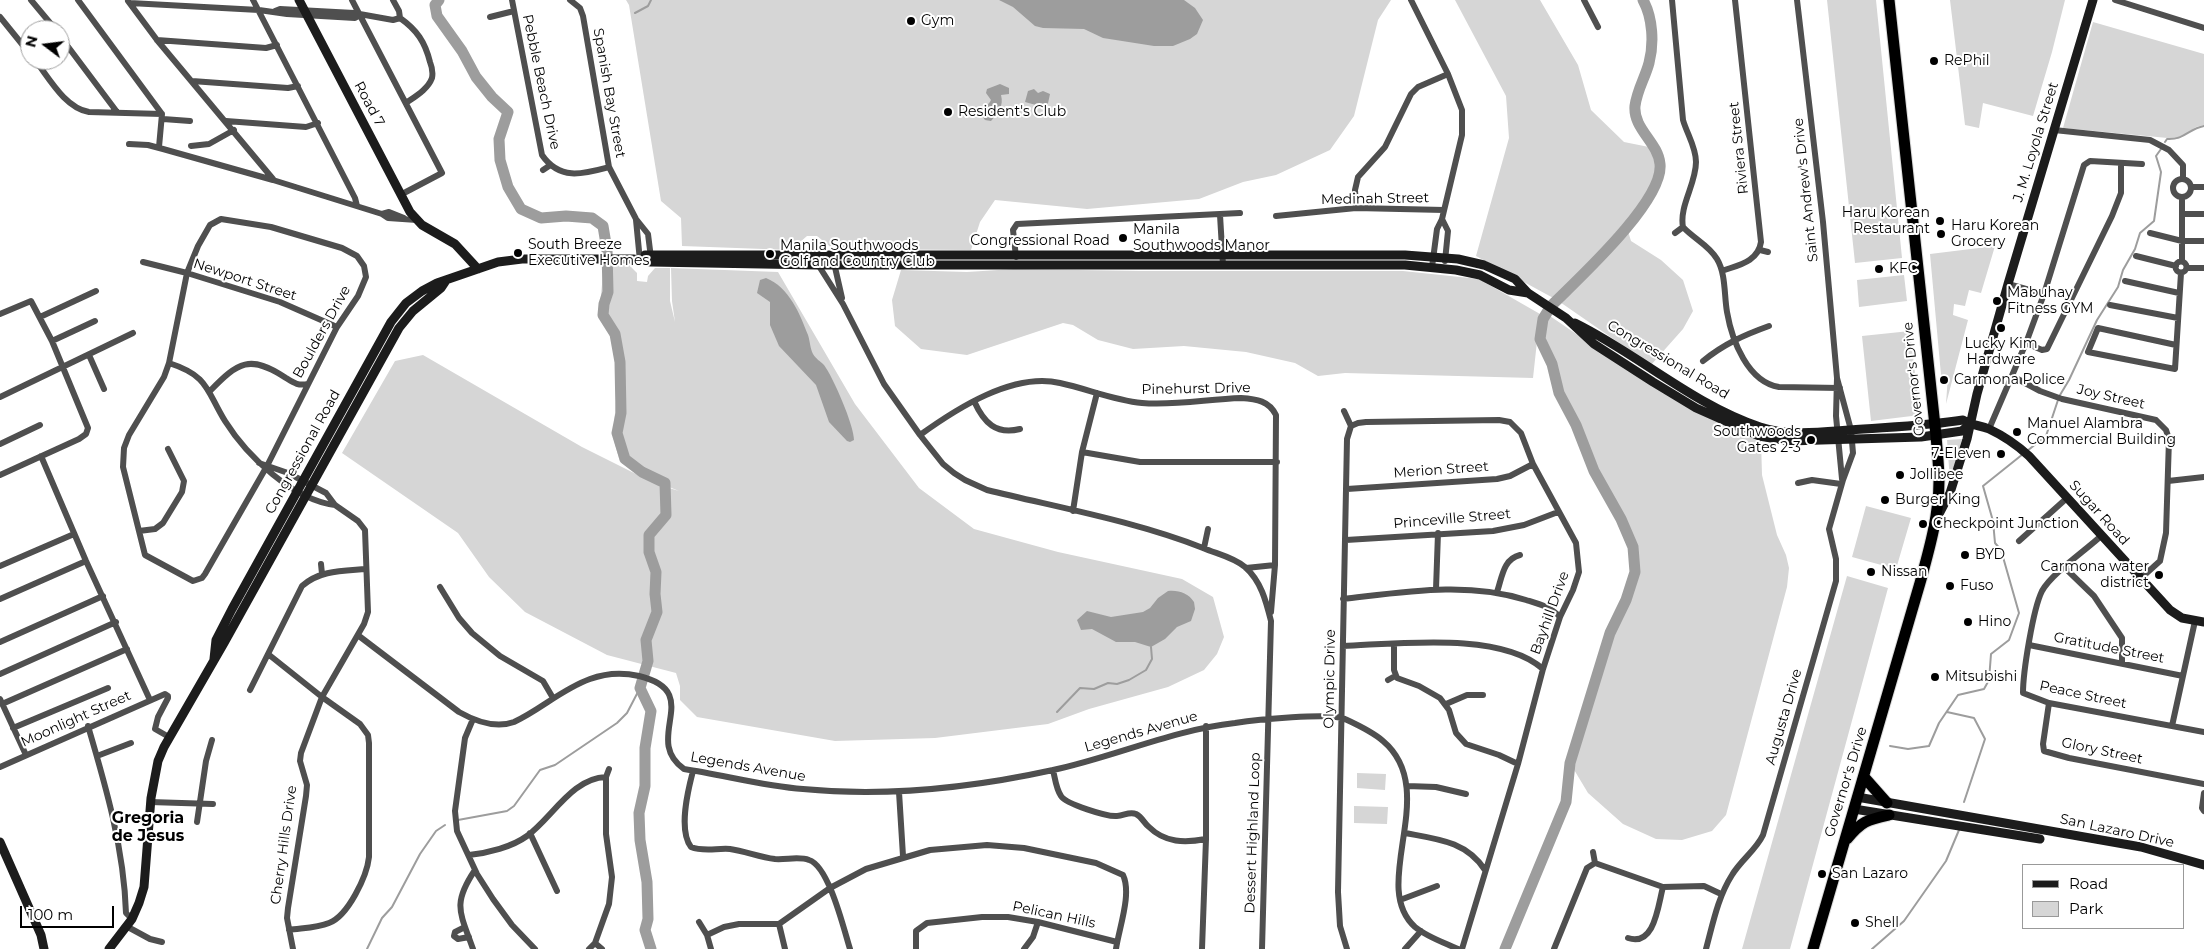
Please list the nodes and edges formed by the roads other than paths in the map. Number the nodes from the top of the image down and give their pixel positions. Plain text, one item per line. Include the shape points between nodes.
1 (32, 0) edge
2 (78, 0) edge
3 (253, 0) edge
4 (299, 0) edge
5 (303, 0) edge
6 (352, 0) edge
7 (393, 0) edge
8 (512, 0) edge
9 (570, 0) edge
10 (1411, 0) edge
11 (1584, 0) edge
12 (1672, 0) edge
13 (1735, 0) edge
14 (1797, 0) edge
15 (1889, 0) edge
16 (2093, 0) edge
17 (2115, 1) edge
18 (129, 2) edge
19 (259, 10) junction
20 (514, 11) junction
21 (308, 13) junction
22 (360, 15) junction
23 (0, 17) edge
24 (490, 17) dead end
25 (400, 18) junction
26 (48, 20) edge
27 (1598, 27) dead end
28 (2204, 28) edge
29 (157, 40) junction
30 (20, 42) edge
31 (277, 45) junction
32 (70, 49) edge
33 (43, 70) edge
34 (1448, 74) junction
35 (192, 81) junction
36 (298, 86) junction
37 (406, 103) junction
38 (118, 112) junction
39 (162, 116) junction
40 (190, 121) dead end
41 (226, 121) junction
42 (318, 123) junction
43 (234, 130) junction
44 (2054, 130) junction
45 (129, 144) dead end
46 (191, 146) dead end
47 (159, 148) junction
48 (2121, 162) junction
49 (2142, 164) dead end
50 (549, 166) junction
51 (609, 167) junction
52 (543, 170) dead end
53 (2183, 179) junction
54 (273, 180) junction
55 (2191, 187) junction
56 (2204, 187) edge
57 (404, 193) junction
58 (2182, 197) junction
59 (356, 206) junction
60 (1356, 208) junction
61 (1444, 210) junction
62 (1240, 213) dead end
63 (2182, 214) junction
64 (2204, 214) edge
65 (1220, 216) junction
66 (1276, 216) dead end
67 (636, 219) junction
68 (1442, 219) junction
69 (417, 220) junction
70 (1683, 228) junction
71 (1675, 233) dead end
72 (2150, 233) dead end
73 (2182, 241) junction
74 (2204, 241) edge
75 (1760, 250) junction
76 (1768, 252) dead end
77 (816, 254) junction
78 (832, 254) junction
79 (1223, 255) junction
80 (1433, 256) junction
81 (2136, 256) dead end
82 (1445, 257) junction
83 (638, 258) junction
84 (651, 259) junction
85 (1016, 260) junction
86 (2182, 261) junction
87 (143, 262) dead end
88 (817, 264) junction
89 (834, 264) junction
90 (1223, 265) junction
91 (2176, 266) junction
92 (1432, 267) junction
93 (1444, 268) junction
94 (2204, 268) edge
95 (474, 270) junction
96 (1722, 271) junction
97 (2184, 271) junction
98 (187, 274) junction
99 (2125, 281) dead end
100 (445, 282) junction
101 (2008, 284) junction
102 (96, 291) dead end
103 (1528, 292) junction
104 (2179, 293) junction
105 (2044, 294) junction
106 (844, 304) junction
107 (2110, 305) dead end
108 (400, 312) junction
109 (0, 314) edge
110 (40, 317) junction
111 (2178, 318) junction
112 (407, 319) junction
113 (95, 321) dead end
114 (1769, 326) dead end
115 (336, 327) junction
116 (133, 333) dead end
117 (1735, 339) junction
118 (52, 341) junction
119 (2026, 343) junction
120 (2176, 345) junction
121 (89, 355) junction
122 (1703, 361) dead end
123 (170, 363) junction
124 (63, 368) junction
125 (2012, 376) junction
126 (308, 384) junction
127 (1838, 388) junction
128 (104, 389) dead end
129 (210, 391) junction
130 (1097, 393) junction
131 (0, 397) edge
132 (974, 401) junction
133 (1344, 411) dead end
134 (1970, 424) junction
135 (40, 426) dead end
136 (1351, 426) junction
137 (1020, 429) dead end
138 (1989, 429) junction
139 (1935, 430) junction
140 (1851, 434) junction
141 (1838, 435) junction
142 (920, 436) junction
143 (0, 444) edge
144 (168, 449) dead end
145 (1082, 452) junction
146 (41, 456) junction
147 (1277, 462) junction
148 (1533, 464) junction
149 (266, 468) junction
150 (0, 475) edge
151 (2204, 477) edge
152 (2168, 481) junction
153 (1842, 482) junction
154 (306, 483) junction
155 (1798, 483) dead end
156 (1347, 489) junction
157 (301, 493) junction
158 (2067, 498) junction
159 (335, 506) junction
160 (1073, 511) junction
161 (1558, 512) junction
162 (1936, 520) junction
163 (1208, 529) dead end
164 (139, 531) junction
165 (1438, 533) junction
166 (74, 534) junction
167 (2102, 536) junction
168 (1346, 540) junction
169 (2019, 541) dead end
170 (1204, 548) junction
171 (1520, 555) dead end
172 (86, 561) junction
173 (321, 564) dead end
174 (1275, 565) junction
175 (0, 566) edge
176 (1246, 568) junction
177 (2065, 568) junction
178 (366, 569) junction
179 (322, 574) junction
180 (2140, 579) junction
181 (440, 587) dead end
182 (1436, 589) junction
183 (1498, 592) junction
184 (103, 596) junction
185 (0, 599) edge
186 (1343, 599) junction
187 (1560, 617) junction
188 (1270, 621) junction
189 (116, 622) junction
190 (2200, 622) edge
191 (359, 636) junction
192 (0, 642) edge
193 (1394, 644) junction
194 (2029, 645) junction
195 (1343, 646) junction
196 (128, 649) junction
197 (268, 654) junction
198 (2122, 662) junction
199 (1543, 669) junction
200 (0, 674) edge
201 (1395, 676) junction
202 (2183, 676) junction
203 (1388, 680) dead end
204 (108, 688) dead end
205 (250, 690) dead end
206 (1483, 695) dead end
207 (322, 697) junction
208 (553, 698) junction
209 (150, 700) junction
210 (1, 701) edge
211 (2050, 702) junction
212 (1446, 704) junction
213 (1341, 717) junction
214 (1269, 718) junction
215 (473, 719) junction
216 (88, 726) junction
217 (1206, 726) junction
218 (2172, 726) junction
219 (12, 728) junction
220 (2204, 732) edge
221 (168, 737) junction
222 (212, 740) dead end
223 (131, 743) dead end
224 (26, 755) junction
225 (97, 756) junction
226 (1518, 764) junction
227 (0, 767) edge
228 (609, 769) dead end
229 (1053, 770) junction
230 (694, 771) junction
231 (606, 777) junction
232 (1864, 777) junction
233 (2204, 784) edge
234 (1407, 786) junction
235 (899, 792) junction
236 (2204, 793) edge
237 (1466, 794) dead end
238 (1858, 797) junction
239 (150, 802) junction
240 (200, 804) junction
241 (213, 804) dead end
242 (1892, 804) junction
243 (1854, 809) junction
244 (2204, 811) edge
245 (1892, 815) junction
246 (197, 822) dead end
247 (2023, 826) junction
248 (530, 833) junction
249 (1405, 834) junction
250 (2010, 834) junction
251 (1206, 839) junction
252 (2040, 839) dead end
253 (0, 842) edge
254 (1844, 842) junction
255 (1592, 852) dead end
256 (469, 855) junction
257 (903, 856) junction
258 (1595, 863) junction
259 (2204, 865) edge
260 (475, 870) junction
261 (1485, 870) junction
262 (1437, 886) dead end
263 (1663, 887) junction
264 (830, 888) junction
265 (557, 891) dead end
266 (1721, 894) junction
267 (1400, 900) junction
268 (129, 922) junction
269 (699, 922) dead end
270 (1038, 922) junction
271 (779, 924) junction
272 (465, 927) junction
273 (289, 930) junction
274 (1421, 931) junction
275 (707, 935) junction
276 (469, 937) junction
277 (1628, 938) dead end
278 (162, 942) dead end
279 (595, 943) junction
280 (1117, 946) edge
281 (44, 949) edge
282 (109, 949) edge
283 (293, 949) edge
284 (473, 949) edge
285 (535, 949) edge
286 (589, 949) edge
287 (602, 949) edge
288 (711, 949) edge
289 (785, 949) edge
290 (850, 949) edge
291 (916, 949) edge
292 (1024, 949) edge
293 (1202, 949) edge
294 (1262, 949) edge
295 (1347, 949) edge
296 (1406, 949) edge
297 (1458, 949) edge
298 (1462, 949) edge
299 (1554, 949) edge
300 (1706, 949) edge
301 (1813, 949) edge

1 - 26 street
2 - 39 street
3 - 19 street
4 - 21 main road, Road 7
5 - 21 main road, Road 7
6 - 22 street
7 - 25 street
8 - 20 street, Pebble Beach Drive
9 - 51 street, Spanish Bay Street via 584,16
10 - 34 street
11 - 27 street
12 - 70 street via 1683,120 1696,161 1683,214
13 - 75 street, Riviera Street
14 - 127 street, Saint Andrew's Drive via 1823,222
15 - 139 highway, Governor's Drive
16 - 44 main road, J. M. Loyola Street
17 - 28 street
18 - 19 street
18 - 29 street
19 - 21 street
19 - 31 street
20 - 24 street
20 - 50 street, Pebble Beach Drive via 542,155
21 - 22 street
21 - 57 main road, Road 7
21 - 69 main road, Road 7
22 - 25 street via 393,20
22 - 37 street
23 - 30 street
25 - 37 street via 415,29 426,44 432,71 432,78 422,92
29 - 31 street via 266,48
29 - 35 street
31 - 36 street
32 - 38 street
33 - 38 street via 78,110
34 - 60 street via 1418,87 1411,94 1391,138 1358,178
34 - 61 street via 1462,110 1463,122
35 - 36 street
35 - 41 street
36 - 42 street
37 - 57 street via 442,173
38 - 39 street
39 - 40 street
39 - 47 street
41 - 42 street via 306,127
41 - 43 street
42 - 59 street
43 - 46 street via 209,144
43 - 54 street
44 - 53 street via 2150,140 2169,150 2184,165
44 - 101 main road, J. M. Loyola Street
45 - 47 street
47 - 54 street
48 - 49 street
48 - 105 street via 2090,160 2084,165
48 - 119 street via 2121,193 2112,216 2047,349
50 - 51 street, Pebble Beach Drive via 567,173
50 - 52 street
51 - 67 street, Spanish Bay Street
53 - 55 street
53 - 58 street via 2175,182 2173,187 2176,195
54 - 59 street
55 - 56 street
55 - 58 street via 2188,195
57 - 69 main road, Road 7
58 - 63 street
59 - 69 street via 388,218
60 - 61 street, Medinah Street
60 - 66 street, Medinah Street
61 - 68 street
62 - 65 street
63 - 64 street
63 - 73 street
65 - 79 street
65 - 85 street via 1017,224 1013,230
67 - 83 street, Spanish Bay Street
67 - 84 street, Spanish Bay Street via 648,234
68 - 80 street
68 - 82 street via 1448,231
69 - 95 main road, Road 7 via 455,244
70 - 71 street
70 - 96 street via 1709,249
72 - 73 street
73 - 74 street
73 - 86 street
75 - 76 street
75 - 96 street via 1751,260
77 - 78 main road, Congressional Road
77 - 84 main road, Congressional Road
77 - 88 street
78 - 85 main road, Congressional Road
78 - 89 street
79 - 80 main road, Congressional Road
79 - 85 main road, Congressional Road
79 - 90 street
80 - 82 main road, Congressional Road
80 - 92 street
81 - 91 street
82 - 93 street
82 - 103 main road, Congressional Road via 1497,270 1515,278
83 - 84 main road, Congressional Road
83 - 95 main road, Congressional Road via 522,259
84 - 88 main road, Congressional Road
85 - 89 main road, Congressional Road
85 - 90 main road, Congressional Road
86 - 91 street
86 - 97 street via 2187,264
87 - 98 street, Newport Street
88 - 89 main road, Congressional Road
88 - 106 street
89 - 106 street
90 - 92 main road, Congressional Road
91 - 97 street via 2178,271
92 - 93 main road, Congressional Road
93 - 103 main road, Congressional Road via 1480,275 1509,290
94 - 97 street
95 - 100 main road, Congressional Road
96 - 117 street via 1727,314
97 - 104 street
98 - 115 street, Newport Street via 280,302
98 - 115 street, Boulders Drive via 210,225 220,220 271,227 342,248 357,256 366,277 358,296
98 - 123 street, Boulders Drive
99 - 104 street
100 - 108 main road, Congressional Road via 422,291
100 - 112 main road, Congressional Road
101 - 105 street
101 - 134 main road, J. M. Loyola Street
102 - 110 street
103 - 141 main road, Congressional Road via 1594,344 1653,382 1696,408 1744,431 1788,441
104 - 111 street
105 - 119 street
106 - 142 street via 884,384
107 - 111 street
108 - 112 main road
108 - 154 main road, Congressional Road via 391,322
109 - 110 street via 31,301
110 - 118 street
111 - 120 street
112 - 154 main road, Congressional Road
113 - 118 street
114 - 117 street
115 - 126 street, Boulders Drive
116 - 121 street
117 - 122 street via 1720,346
117 - 127 street via 1750,369 1765,383 1779,387
118 - 124 street
119 - 125 street
120 - 120 street via 2175,369 2088,352 2098,328
121 - 124 street
121 - 128 street
123 - 129 street via 193,373
123 - 164 street, Boulders Drive via 129,435 122,458
124 - 131 street
124 - 146 street via 88,432
125 - 138 street
125 - 152 street, Joy Street via 2059,398 2156,420 2166,430 2169,440
126 - 129 street via 296,384 259,364 246,363 229,371
126 - 149 street, Boulders Drive
127 - 140 street, Saint Andrew's Drive
127 - 141 street, Saint Andrew's Drive
129 - 149 street via 225,422
130 - 132 street, Pinehurst Drive via 1059,382 1037,381
130 - 145 street
130 - 147 street, Pinehurst Drive via 1143,403 1241,398 1268,404 1276,415
132 - 137 street via 992,425 1005,431
132 - 142 street, Pinehurst Drive via 949,414
133 - 136 street
134 - 138 main road, Sugar Road
134 - 139 main road, Sugar Road via 1963,420
134 - 162 main road, J. M. Loyola Street via 1950,493
135 - 143 street
136 - 148 street, Bayhill Drive via 1366,422 1505,421 1516,426 1521,433
136 - 156 street, Olympic Drive via 1347,439
138 - 158 main road, Sugar Road via 2019,446
139 - 140 main road, Congressional Road
139 - 162 highway, Governor's Drive via 1939,481
140 - 141 main road, Congressional Road
140 - 153 street, Augusta Drive via 1853,453
141 - 153 street, Augusta Drive
142 - 160 street via 943,464 965,480 987,490
144 - 164 street via 184,481 182,492 163,523 155,529
145 - 147 street via 1140,462
145 - 160 street
146 - 150 street
146 - 166 street
147 - 174 street, Pinehurst Drive
148 - 156 street, Merion Street via 1497,479
148 - 161 street, Bayhill Drive
149 - 154 street, Cherry Hills Drive via 288,473
149 - 157 street, Cherry Hills Drive
149 - 164 street, Boulders Drive via 198,581 188,579 145,555
151 - 152 street
152 - 180 street, Joy Street via 2166,533 2160,561
153 - 155 street via 1812,480
153 - 266 street, Augusta Drive via 1829,528 1836,558 1836,581 1763,834 1732,873
154 - 157 main road, Congressional Road
154 - 159 street, Cherry Hills Drive via 326,494
156 - 168 street, Olympic Drive
157 - 159 street, Cherry Hills Drive via 320,504
157 - 221 main road, Congressional Road via 214,659
158 - 167 main road, Sugar Road
158 - 169 street
159 - 178 street, Cherry Hills Drive via 362,524 365,530
160 - 170 street via 1144,527
161 - 165 street, Princeville Street via 1510,529
161 - 187 street, Bayhill Drive via 1572,532 1579,562 1577,581
162 - 232 highway, Governor's Drive
163 - 170 street
165 - 168 street, Princeville Street
165 - 182 street
166 - 172 street
166 - 175 street
167 - 177 street, Peace Street
167 - 180 main road, Sugar Road
168 - 186 street, Olympic Drive
170 - 176 street
171 - 183 street via 1508,561
172 - 184 street
172 - 185 street
173 - 179 street
174 - 176 street
174 - 188 street, Pinehurst Drive
176 - 188 street via 1266,597
177 - 194 street, Peace Street via 2042,590
177 - 198 street via 2094,596 2122,638
178 - 179 street
178 - 191 street, Cherry Hills Drive via 368,612
179 - 197 street via 308,580 297,593
180 - 190 main road, Sugar Road via 2170,610 2182,618
181 - 208 street via 472,633 500,656 544,681
182 - 183 street
182 - 186 street
183 - 187 street via 1548,607
184 - 189 street
184 - 192 street
186 - 195 street, Olympic Drive
187 - 199 street, Bayhill Drive
188 - 214 street
189 - 196 street
189 - 200 street
190 - 202 street
191 - 207 street, Cherry Hills Drive
191 - 215 street, Legends Avenue via 459,712
193 - 195 street
193 - 199 street via 1449,643 1491,647 1524,655
193 - 201 street
194 - 198 street, Gratitude Street
194 - 211 street, Peace Street via 2023,693
195 - 213 street, Olympic Drive
196 - 209 street
196 - 210 street
197 - 205 street
197 - 207 street
198 - 202 street, Gratitude Street
199 - 226 street, Bayhill Drive
201 - 203 street
201 - 212 street via 1434,693
202 - 218 street
204 - 219 street
206 - 212 street via 1466,696
207 - 273 street, Cherry Hills Drive via 300,761 307,785 288,908
207 - 273 street via 360,724 368,735 368,864 338,918
208 - 215 street, Legends Avenue via 525,717 506,725
208 - 230 street, Legends Avenue via 605,674 651,679 664,688 672,703 667,741 670,757 684,770
209 - 216 street, Moonlight Street
209 - 221 street, Moonlight Street via 162,694 168,696 156,729
210 - 219 street
211 - 218 street, Peace Street
211 - 233 street, Glory Street via 2044,751
212 - 226 street via 1461,740
213 - 214 street, Legends Avenue
213 - 234 street via 1383,740 1399,761
213 - 295 street, Olympic Drive via 1338,892 1340,926
214 - 217 street, Legends Avenue
214 - 294 street, Dessert Highland Loop
215 - 256 street via 465,738 455,812 457,831
216 - 224 street, Moonlight Street
216 - 225 street
217 - 229 street, Legends Avenue
217 - 251 street
218 - 220 street, Peace Street
219 - 224 street
221 - 239 main road, Congressional Road via 158,761
222 - 240 street
223 - 225 street
224 - 227 street, Moonlight Street
225 - 268 street via 124,878
226 - 261 street, Bayhill Drive
228 - 231 street
229 - 235 street, Legends Avenue
229 - 251 street via 1060,795 1072,804 1116,816 1135,813 1164,838 1188,842
230 - 235 street, Legends Avenue via 804,790
230 - 264 street via 686,810 687,839 691,847 729,849 776,859 809,860 820,867
231 - 248 street via 588,782 576,790
231 - 279 street via 606,834 612,877 610,904
232 - 238 highway, Governor's Drive
232 - 242 highway
234 - 237 street via 1436,787
234 - 249 street
235 - 257 street
236 - 244 street
238 - 242 main road, San Lazaro Drive
238 - 243 highway, Governor's Drive
239 - 240 street
239 - 268 main road, Congressional Road via 144,887
240 - 241 street
240 - 246 street
242 - 245 main road
242 - 247 main road, San Lazaro Drive
243 - 245 main road
243 - 254 highway, Governor's Drive
245 - 250 main road
245 - 254 highway via 1859,824
247 - 250 main road
247 - 259 main road, San Lazaro Drive via 2141,847
248 - 256 street via 498,849
248 - 265 street
249 - 261 street via 1440,839 1467,850 1477,857
249 - 267 street
250 - 252 main road
251 - 293 street
253 - 281 main road via 41,935
254 - 301 highway, Governor's Drive
255 - 258 street
256 - 260 street
257 - 264 street via 866,869
257 - 280 street via 987,845 1047,852 1096,863 1119,872 1126,887
258 - 263 street
258 - 299 street via 1587,868
260 - 272 street via 462,889 461,910
260 - 285 street via 512,925
261 - 298 street, Bayhill Drive
262 - 267 street
263 - 266 street via 1704,886
263 - 277 street via 1651,930 1641,939
264 - 271 street
264 - 290 street
266 - 300 street, Augusta Drive
267 - 274 street via 1409,920
268 - 278 street via 150,939
268 - 282 main road, Congressional Road
269 - 275 street
270 - 280 street, Pelican Hills
270 - 291 street, Pelican Hills via 995,917 927,923 916,931
270 - 292 street
271 - 275 street via 739,924
271 - 289 street
272 - 276 street
272 - 276 street via 454,936 458,939
273 - 283 street, Cherry Hills Drive
274 - 296 street
274 - 297 street
275 - 288 street
276 - 284 street
279 - 286 street
279 - 287 street

